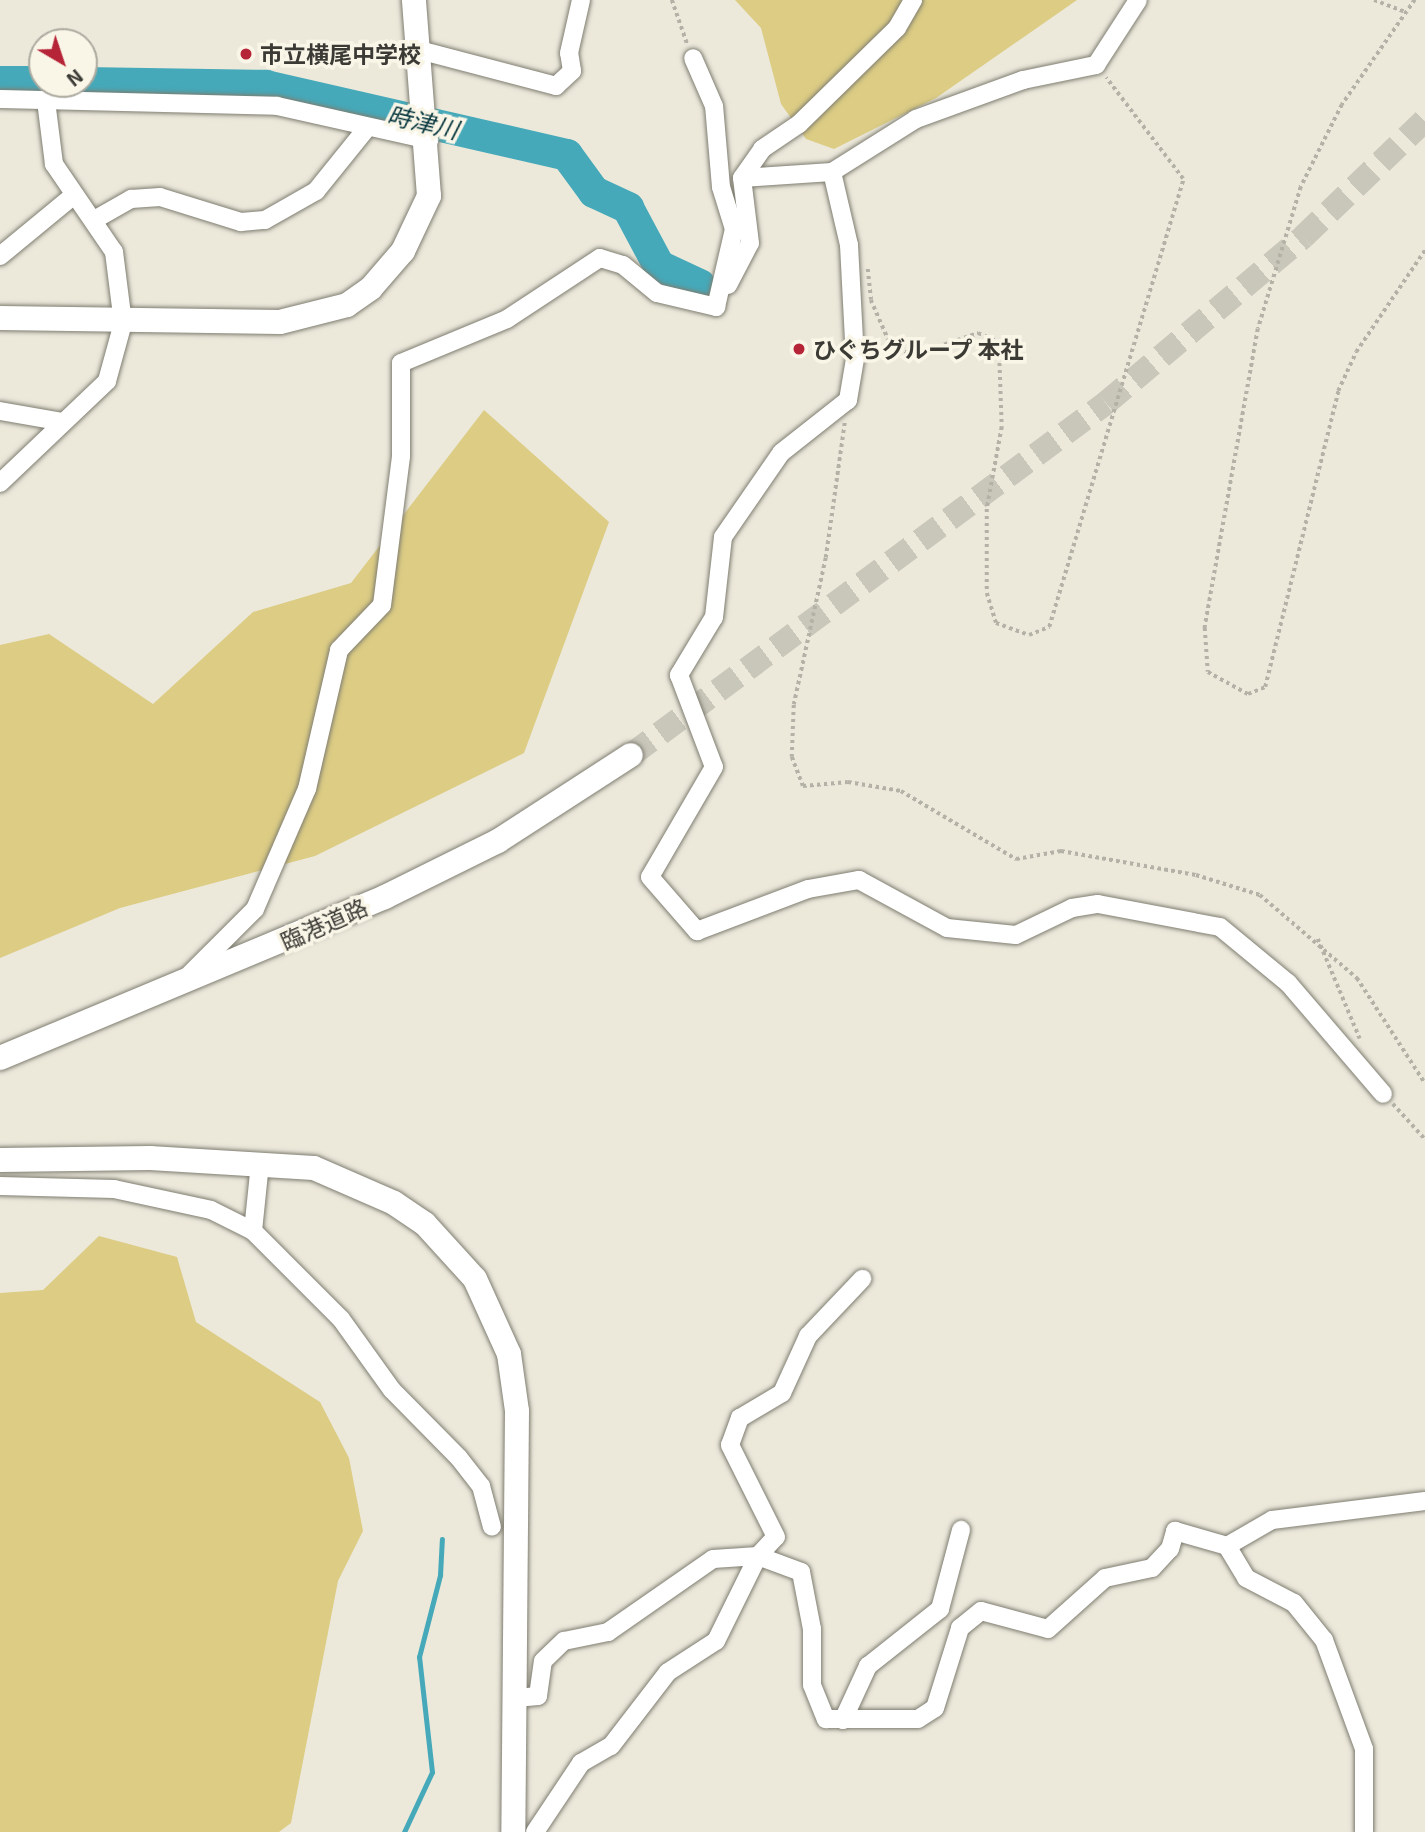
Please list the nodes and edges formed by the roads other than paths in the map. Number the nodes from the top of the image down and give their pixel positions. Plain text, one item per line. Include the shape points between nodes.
1 (414, 0) edge
2 (581, 0) edge
3 (913, 0) edge
4 (1138, 0) edge
5 (419, 50) junction
6 (693, 58) road end
7 (0, 99) edge
8 (46, 102) junction
9 (366, 129) junction
10 (429, 139) junction
11 (832, 172) junction
12 (742, 178) junction
13 (74, 195) junction
14 (94, 220) junction
15 (0, 256) edge
16 (716, 307) junction
17 (0, 318) edge
18 (123, 323) junction
19 (0, 411) edge
20 (63, 422) junction
21 (0, 484) edge
22 (631, 755) tunnel mouth
23 (178, 987) junction
24 (0, 1058) edge
25 (1383, 1094) road end
26 (0, 1160) edge
27 (260, 1163) junction
28 (0, 1186) edge
29 (253, 1231) junction
30 (862, 1279) dead end
31 (1425, 1501) edge
32 (492, 1527) dead end
33 (961, 1530) dead end
34 (1227, 1546) junction
35 (758, 1556) junction
36 (516, 1698) junction
37 (843, 1720) junction
38 (513, 1832) edge
39 (536, 1832) edge
40 (1364, 1832) edge

1 - 5 street
2 - 5 street via 569,53 572,71 556,86
3 - 12 street via 897,28 799,124 762,149
4 - 11 street via 1096,65 1023,80 916,119
5 - 10 street
6 - 16 street via 714,106 721,187 734,229
7 - 8 street
8 - 9 street via 277,106
8 - 13 street via 54,163
9 - 10 street
9 - 14 street via 316,191 265,220 241,222 160,197 131,199
10 - 18 street via 429,196 403,251 347,305 280,322
11 - 12 street
11 - 25 street via 849,245 855,359 848,400 781,453 723,537 714,617 679,675 714,767 650,877 697,931 808,889 859,880 947,928 1016,935 1072,908 1098,904 1220,928 1287,983
12 - 16 street via 750,243
13 - 14 street
13 - 15 street
14 - 18 street via 121,273
16 - 23 street via 657,293 623,265 600,258 507,319 401,363 401,456 382,605 339,650 307,789 255,909
17 - 18 street
18 - 20 street via 107,381
19 - 20 street
20 - 21 street
22 - 23 street, 臨港道路 via 498,841
23 - 24 street, 臨港道路
26 - 27 street
27 - 29 street
27 - 36 street via 314,1168 394,1203 425,1224 475,1279 495,1316 509,1354 517,1411
28 - 29 street via 114,1189 211,1210
29 - 32 street via 341,1319 392,1390 459,1458 481,1486
30 - 35 street via 808,1336 782,1393 740,1418 730,1445 776,1537
31 - 34 street via 1272,1520
33 - 37 street via 940,1609 868,1666
34 - 37 street via 1175,1531 1152,1568 1105,1578 1048,1629 981,1611 960,1629 934,1708 918,1719
34 - 40 street via 1246,1578 1294,1603 1324,1640 1364,1749
35 - 36 street via 713,1559 608,1632 564,1641 543,1661 538,1696
35 - 37 street via 801,1572 812,1629 812,1685 826,1718
35 - 39 street via 716,1642 668,1672 611,1746 582,1763
36 - 38 street

